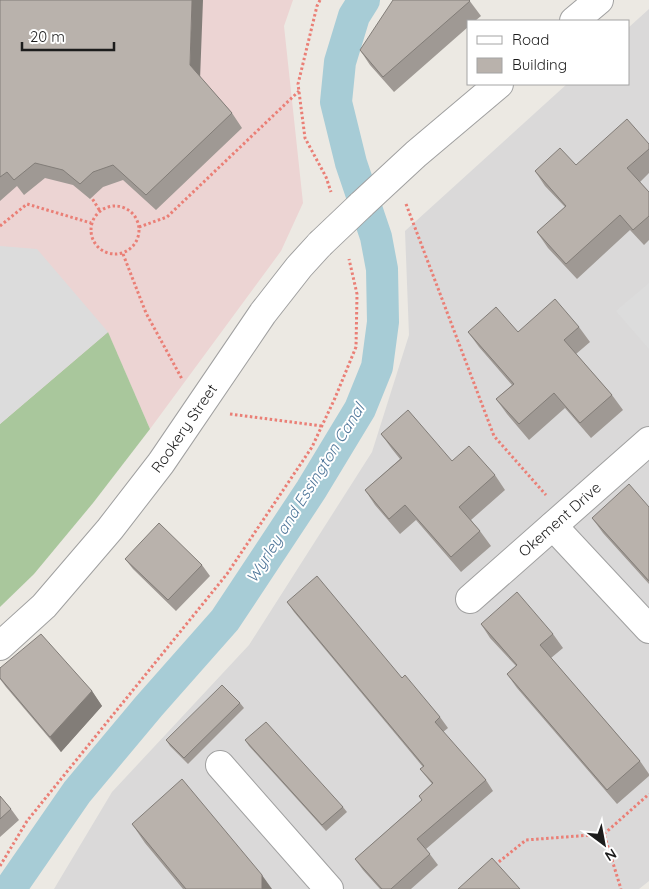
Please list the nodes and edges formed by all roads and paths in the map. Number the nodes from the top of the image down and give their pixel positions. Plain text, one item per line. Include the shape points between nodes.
1 (320, 0) edge
2 (599, 0) edge
3 (575, 20) edge
4 (498, 85) edge
5 (299, 91) junction
6 (394, 175) junction
7 (88, 191) edge
8 (332, 196) dead end
9 (100, 210) junction
10 (92, 223) junction
11 (0, 226) edge
12 (139, 227) junction
13 (347, 252) dead end
14 (122, 254) junction
15 (198, 410) junction
16 (322, 426) junction
17 (649, 441) edge
18 (559, 521) junction
19 (470, 599) dead end
20 (649, 629) edge
21 (0, 646) edge
22 (220, 765) dead end
23 (649, 794) edge
24 (604, 834) junction
25 (0, 866) edge
26 (489, 870) edge
27 (329, 889) edge
28 (621, 889) edge

1 - 5 path via 298,84
2 - 3 street
4 - 6 street, Rookery Street
5 - 8 path via 305,138 326,177
5 - 12 path via 167,217
6 - 15 street, Rookery Street, bridge via 320,244 289,279
6 - 18 path via 494,436
7 - 9 path
9 - 10 path
9 - 12 path via 116,206 124,208 131,212
10 - 11 path via 27,204
10 - 14 path via 90,230 95,245 107,253
12 - 14 path via 136,244
13 - 16 path via 358,294 356,347
14 - 15 path via 146,313
15 - 16 path
15 - 21 street, Rookery Street via 88,556 44,606
16 - 25 path via 312,447 227,574 27,821
17 - 18 street, Okement Drive
18 - 19 street, Okement Drive
18 - 20 street
22 - 27 street
23 - 24 path
24 - 26 path via 526,840
24 - 28 path

